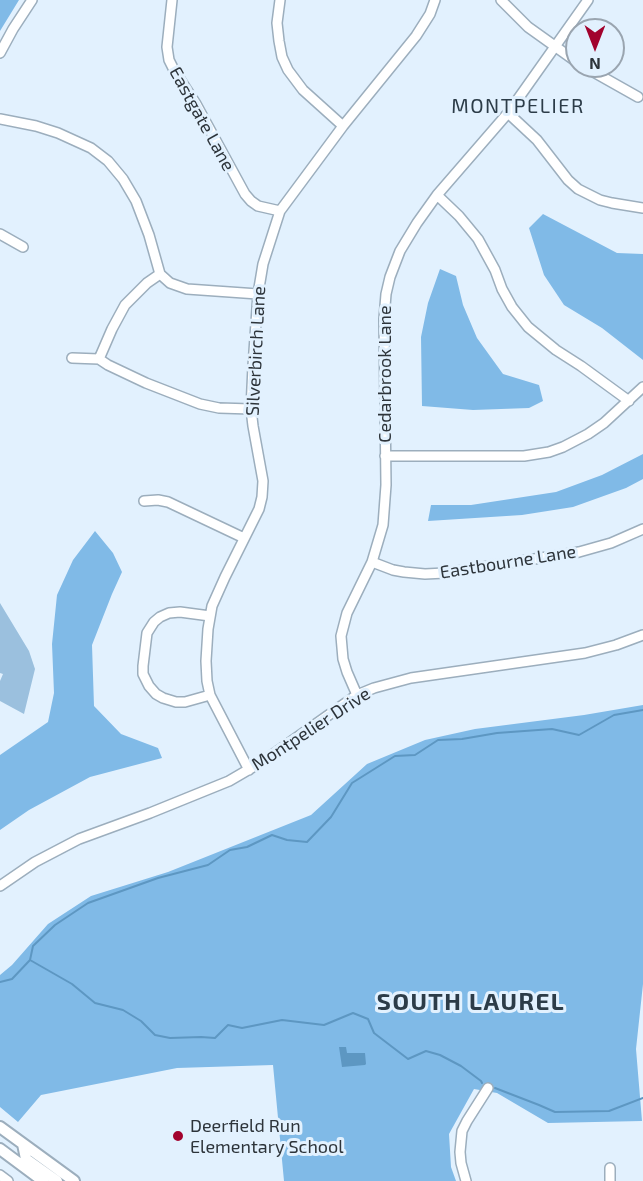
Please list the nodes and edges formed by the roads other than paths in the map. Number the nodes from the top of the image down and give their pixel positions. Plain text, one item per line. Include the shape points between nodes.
1 (32, 0) edge
2 (172, 0) edge
3 (280, 0) edge
4 (435, 0) edge
5 (501, 0) edge
6 (588, 0) edge
7 (555, 48) junction
8 (0, 53) edge
9 (565, 54) edge
10 (604, 78) edge
11 (638, 97) dead end
12 (508, 113) junction
13 (0, 118) edge
14 (343, 126) junction
15 (437, 195) junction
16 (643, 208) edge
17 (280, 211) junction
18 (0, 234) edge
19 (23, 247) dead end
20 (160, 274) junction
21 (258, 294) junction
22 (72, 358) dead end
23 (99, 359) junction
24 (643, 387) edge
25 (630, 401) junction
26 (251, 409) junction
27 (385, 456) junction
28 (144, 501) dead end
29 (643, 529) edge
30 (244, 538) junction
31 (372, 562) junction
32 (210, 616) junction
33 (643, 635) edge
34 (210, 695) junction
35 (357, 695) junction
36 (249, 770) junction
37 (0, 886) edge
38 (488, 1088) dead end
39 (0, 1127) edge
40 (23, 1144) junction
41 (0, 1149) edge
42 (610, 1168) dead end
43 (0, 1175) edge
44 (8, 1181) edge
45 (44, 1181) edge
46 (57, 1181) edge
47 (74, 1181) edge
48 (466, 1181) edge
49 (610, 1181) edge

1 - 8 street
2 - 17 street, Eastgate Lane via 167,47 174,70 245,194 258,206
3 - 14 street via 277,23 288,70 303,90
4 - 14 street, Silverbirch Lane via 416,36
5 - 7 street
6 - 7 street, Cedarbrook Lane
7 - 9 street
7 - 12 street, Cedarbrook Lane
10 - 11 street
12 - 15 street, Cedarbrook Lane
12 - 16 street via 537,140 578,189 606,202
13 - 20 street via 58,133 91,148 108,161 136,201
14 - 17 street, Silverbirch Lane
15 - 25 street via 478,239 512,307 528,327
15 - 27 street, Cedarbrook Lane via 400,251 387,284
17 - 21 street, Silverbirch Lane
18 - 19 street
20 - 21 street via 170,283 187,289
20 - 23 street via 125,305
21 - 26 street, Silverbirch Lane
22 - 23 street
23 - 26 street via 200,404
24 - 25 street
25 - 27 street via 588,435 549,452 524,456
26 - 30 street, Silverbirch Lane via 263,489 259,509
27 - 31 street, Cedarbrook Lane via 384,517
28 - 30 street via 168,502
29 - 31 street, Eastbourne Lane via 579,552 445,573 404,572
30 - 32 street, Silverbirch Lane
31 - 35 street, Cedarbrook Lane via 350,605 342,636 343,659
32 - 34 street, Silverbirch Lane via 206,661
32 - 34 street via 180,612 160,617 147,633 143,666 149,686 163,698 185,702
33 - 35 street, Montpelier Drive via 585,653 411,678
34 - 36 street, Silverbirch Lane
35 - 36 street, Montpelier Drive
36 - 37 street, Montpelier Drive via 70,842
38 - 48 street via 462,1131 460,1152
39 - 40 main road
40 - 46 main road via 26,1159
40 - 47 main road
41 - 45 main road
42 - 49 street
43 - 44 street

